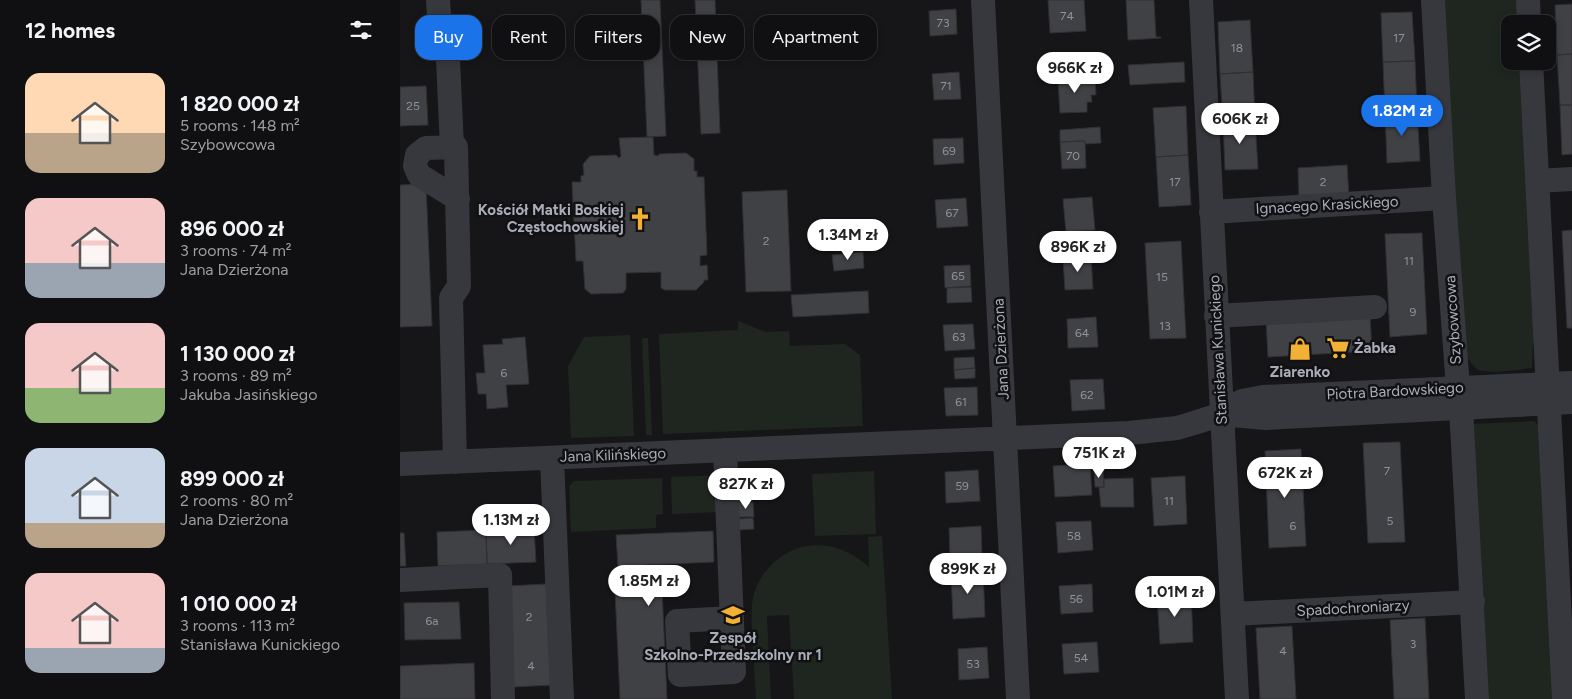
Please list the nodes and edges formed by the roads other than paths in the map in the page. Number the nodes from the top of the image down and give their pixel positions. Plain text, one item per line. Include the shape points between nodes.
1 (438, 0) edge
2 (983, 0) edge
3 (1201, 0) edge
4 (1433, 0) edge
5 (1528, 0) edge
6 (1529, 15) edge
7 (1531, 70) edge
8 (452, 147) junction
9 (1572, 179) edge
10 (1537, 181) junction
11 (1444, 198) junction
12 (458, 199) junction
13 (1210, 212) junction
14 (1375, 306) dead end
15 (1216, 316) junction
16 (1572, 383) edge
17 (1548, 394) junction
18 (1460, 398) junction
19 (1572, 402) edge
20 (1222, 414) junction
21 (1005, 438) junction
22 (726, 450) junction
23 (552, 458) junction
24 (454, 462) junction
25 (400, 464) edge
26 (400, 580) edge
27 (1473, 602) junction
28 (1233, 614) junction
29 (732, 618) dead end
30 (502, 699) edge
31 (562, 699) edge
32 (1018, 699) edge
33 (1237, 699) edge
34 (1477, 699) edge
35 (1564, 699) edge

1 - 8 street via 441,47 448,59
2 - 21 street, Jana Dzierżona
3 - 13 street, Stanisława Kunickiego
4 - 11 street, Szybowcowa
5 - 6 street
7 - 10 street
8 - 12 street via 456,147
8 - 12 street via 426,148 417,155 415,166 419,175
9 - 10 street
10 - 17 street
11 - 13 street, Ignacego Krasickiego
11 - 18 street, Szybowcowa
12 - 24 street via 459,286 451,298
13 - 15 street, Stanisława Kunickiego
14 - 15 street
15 - 20 street, Stanisława Kunickiego
16 - 17 street, Piotra Bardowskiego
17 - 18 street, Piotra Bardowskiego
17 - 19 street, Piotra Bardowskiego
17 - 35 street
18 - 20 street, Piotra Bardowskiego via 1266,418
18 - 27 street, Szybowcowa
20 - 21 street, Piotra Bardowskiego via 1177,428
20 - 28 street, Stanisława Kunickiego
21 - 22 street, Jana Kilińskiego
21 - 32 street, Jana Dzierżona
22 - 23 street, Jana Kilińskiego
22 - 29 street
23 - 24 street, Jana Kilińskiego
23 - 31 street
24 - 25 street, Jana Kilińskiego
26 - 30 street via 500,575
27 - 28 street, Spadochroniarzy
27 - 34 street, Szybowcowa
28 - 33 street, Stanisława Kunickiego

